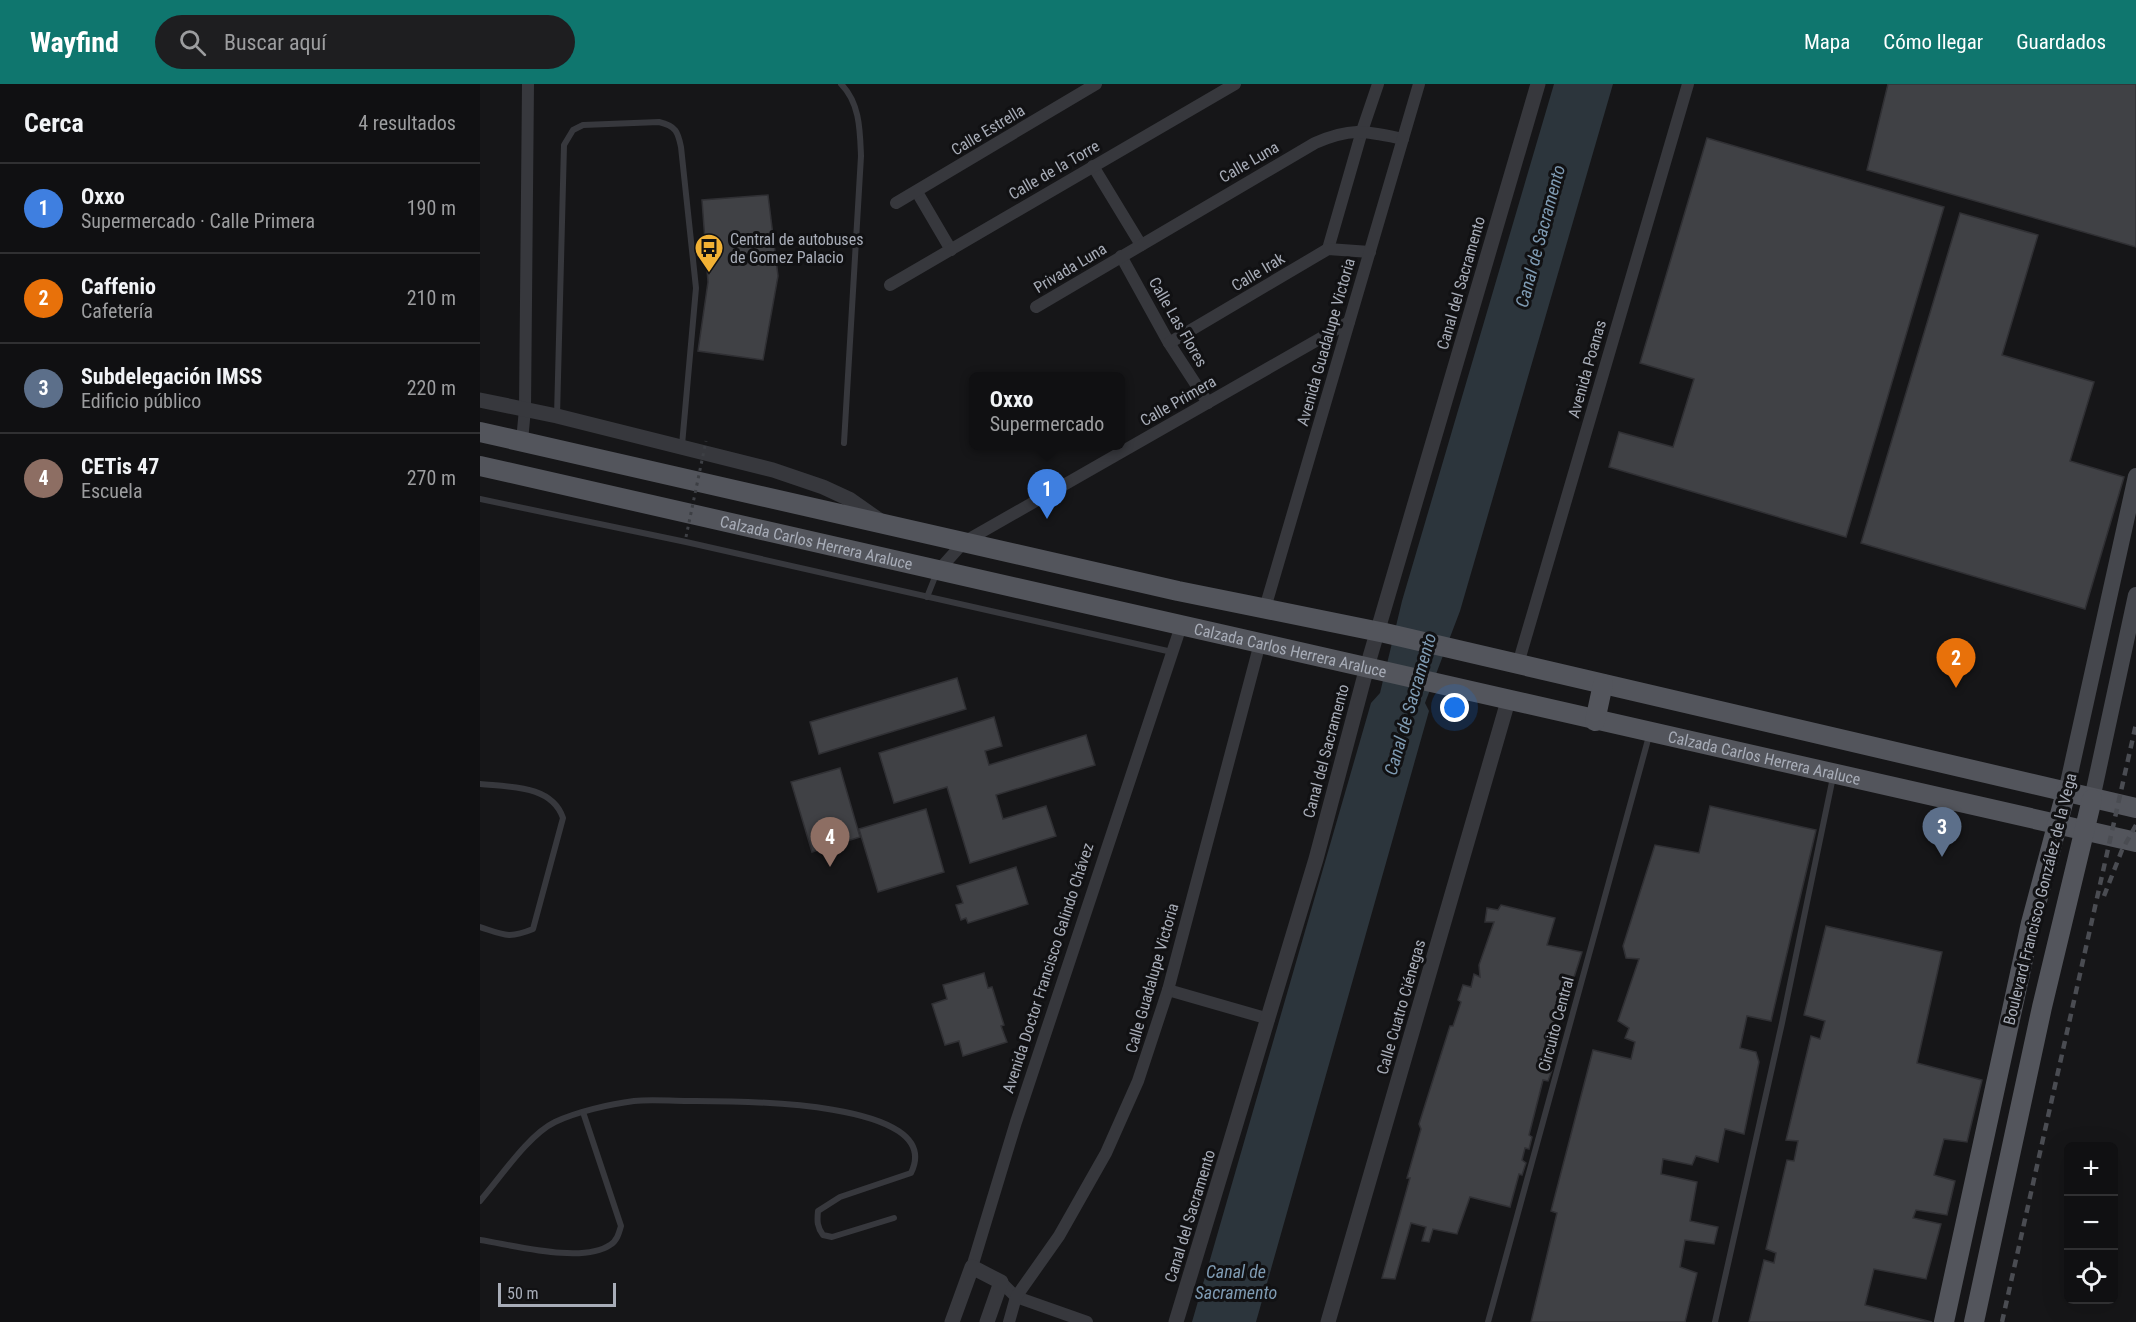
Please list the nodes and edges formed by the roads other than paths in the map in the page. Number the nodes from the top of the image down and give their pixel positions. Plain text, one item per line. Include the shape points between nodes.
1 (528, 84) edge
2 (841, 84) edge
3 (1096, 84) edge
4 (1235, 84) edge
5 (1378, 84) edge
6 (1419, 84) edge
7 (1538, 84) edge
8 (1688, 84) edge
9 (1362, 131) junction
10 (1403, 139) junction
11 (1094, 166) junction
12 (917, 192) junction
13 (896, 203) dead end
14 (1141, 245) junction
15 (1328, 249) junction
16 (951, 250) junction
17 (1370, 252) junction
18 (1121, 256) junction
19 (890, 285) dead end
20 (1035, 307) dead end
21 (1349, 322) junction
22 (1169, 343) junction
23 (480, 400) edge
24 (1208, 403) junction
25 (525, 409) junction
26 (556, 416) junction
27 (480, 432) edge
28 (522, 441) junction
29 (844, 443) dead end
30 (681, 447) junction
31 (480, 466) edge
32 (2136, 476) edge
33 (480, 499) edge
34 (886, 525) junction
35 (964, 542) junction
36 (938, 571) junction
37 (2136, 595) edge
38 (927, 597) junction
39 (1265, 608) junction
40 (1180, 626) junction
41 (1382, 632) junction
42 (1260, 643) junction
43 (1172, 652) junction
44 (1518, 664) junction
45 (1371, 668) junction
46 (1603, 684) junction
47 (1508, 701) junction
48 (1595, 721) junction
49 (1650, 732) junction
50 (1834, 774) junction
51 (480, 784) edge
52 (2066, 792) junction
53 (2092, 799) junction
54 (2136, 808) edge
55 (2059, 824) junction
56 (2084, 831) junction
57 (2136, 843) edge
58 (480, 927) edge
59 (1168, 990) junction
60 (1269, 1019) junction
61 (1990, 1110) junction
62 (583, 1112) junction
63 (2018, 1117) junction
64 (480, 1201) edge
65 (894, 1218) dead end
66 (480, 1240) edge
67 (972, 1267) junction
68 (1001, 1282) junction
69 (1016, 1297) junction
70 (1946, 1313) edge
71 (1975, 1317) edge
72 (952, 1322) edge
73 (987, 1322) edge
74 (1009, 1322) edge
75 (1088, 1322) edge
76 (1176, 1322) edge
77 (1328, 1322) edge
78 (1488, 1322) edge
79 (1715, 1322) edge

1 - 25 street
2 - 29 lane via 856,110 861,156
3 - 12 street, Calle Estrella
4 - 11 street, Calle de la Torre
5 - 9 street, Avenida Guadalupe Victoria
6 - 10 street, Avenida Guadalupe Victoria
7 - 41 street, Canal del Sacramento
8 - 44 street, Avenida Poanas
9 - 10 street, Calle Luna
9 - 14 street, Calle Luna via 1315,143
9 - 15 street, Avenida Guadalupe Victoria
10 - 17 street, Avenida Guadalupe Victoria
11 - 14 street
11 - 16 street, Calle de la Torre
12 - 13 street, Calle Estrella
12 - 16 street
14 - 18 street, Calle Luna
15 - 17 street
15 - 22 street, Calle Irak
16 - 19 street, Calle de la Torre
17 - 21 street, Avenida Guadalupe Victoria
18 - 20 street, Privada Luna
18 - 22 street, Calle Las Flores
21 - 24 street, Calle Primera
21 - 39 street, Avenida Guadalupe Victoria
22 - 24 street, Calle Las Flores
23 - 25 street
24 - 35 street, Calle Primera
25 - 26 street
25 - 28 street
26 - 30 street
26 - 30 lane via 564,145 573,130 583,125 670,124 681,147 696,288
27 - 28 main road, Calzada Carlos Herrera Araluce
28 - 34 main road, Calzada Carlos Herrera Araluce
30 - 34 street via 823,487 849,499
31 - 36 main road, Calzada Carlos Herrera Araluce
32 - 52 main road, Boulevard Francisco González de la Vega
33 - 38 lane
34 - 35 main road, Calzada Carlos Herrera Araluce
35 - 36 street, Calle Primera
35 - 39 main road, Calzada Carlos Herrera Araluce
36 - 38 lane
36 - 40 main road, Calzada Carlos Herrera Araluce
37 - 53 main road, Boulevard Francisco González de la Vega
38 - 43 lane
39 - 41 main road, Calzada Carlos Herrera Araluce
40 - 42 main road, Calzada Carlos Herrera Araluce
40 - 43 street, Avenida Doctor Francisco Galindo Chávez
41 - 44 main road, Calzada Carlos Herrera Araluce
41 - 45 street, Canal del Sacramento
42 - 45 main road, Calzada Carlos Herrera Araluce
42 - 59 street, Calle Guadalupe Victoria
43 - 67 street, Avenida Doctor Francisco Galindo Chávez
44 - 46 main road, Calzada Carlos Herrera Araluce
45 - 47 main road, Calzada Carlos Herrera Araluce
45 - 60 street, Canal del Sacramento
46 - 48 main road
46 - 52 main road, Calzada Carlos Herrera Araluce
47 - 48 main road, Calzada Carlos Herrera Araluce
47 - 77 street, Calle Cuatro Ciénegas
48 - 49 main road, Calzada Carlos Herrera Araluce
49 - 50 main road, Calzada Carlos Herrera Araluce
49 - 78 lane, Circuito Central
50 - 55 main road, Calzada Carlos Herrera Araluce
50 - 79 lane
51 - 58 lane via 529,789 553,800 563,818 533,929 507,936
52 - 53 main road, Calzada Carlos Herrera Araluce
52 - 55 main road, Boulevard Francisco González de la Vega
53 - 54 main road, Calzada Carlos Herrera Araluce
53 - 56 main road, Boulevard Francisco González de la Vega
55 - 56 main road, Calzada Carlos Herrera Araluce
55 - 61 main road, Boulevard Francisco González de la Vega via 2031,923
56 - 57 main road, Calzada Carlos Herrera Araluce
56 - 63 main road, Boulevard Francisco González de la Vega
59 - 60 street
59 - 69 street, Calle Guadalupe Victoria via 1138,1081 1106,1153 1059,1236
60 - 76 street, Canal del Sacramento
61 - 63 main road
61 - 70 main road, Boulevard Francisco González de la Vega
62 - 64 lane via 536,1134
62 - 65 lane via 633,1101 744,1101 826,1108 859,1116 898,1130 910,1141 915,1166 902,1177 826,1204 818,1211 818,1229 832,1237
62 - 66 lane via 621,1226 618,1238 609,1246 571,1254
63 - 71 main road, Boulevard Francisco González de la Vega
67 - 68 street
67 - 72 street, Avenida Doctor Francisco Galindo Chávez
68 - 69 street
68 - 73 street
69 - 74 street
69 - 75 street
70 - 71 main road

